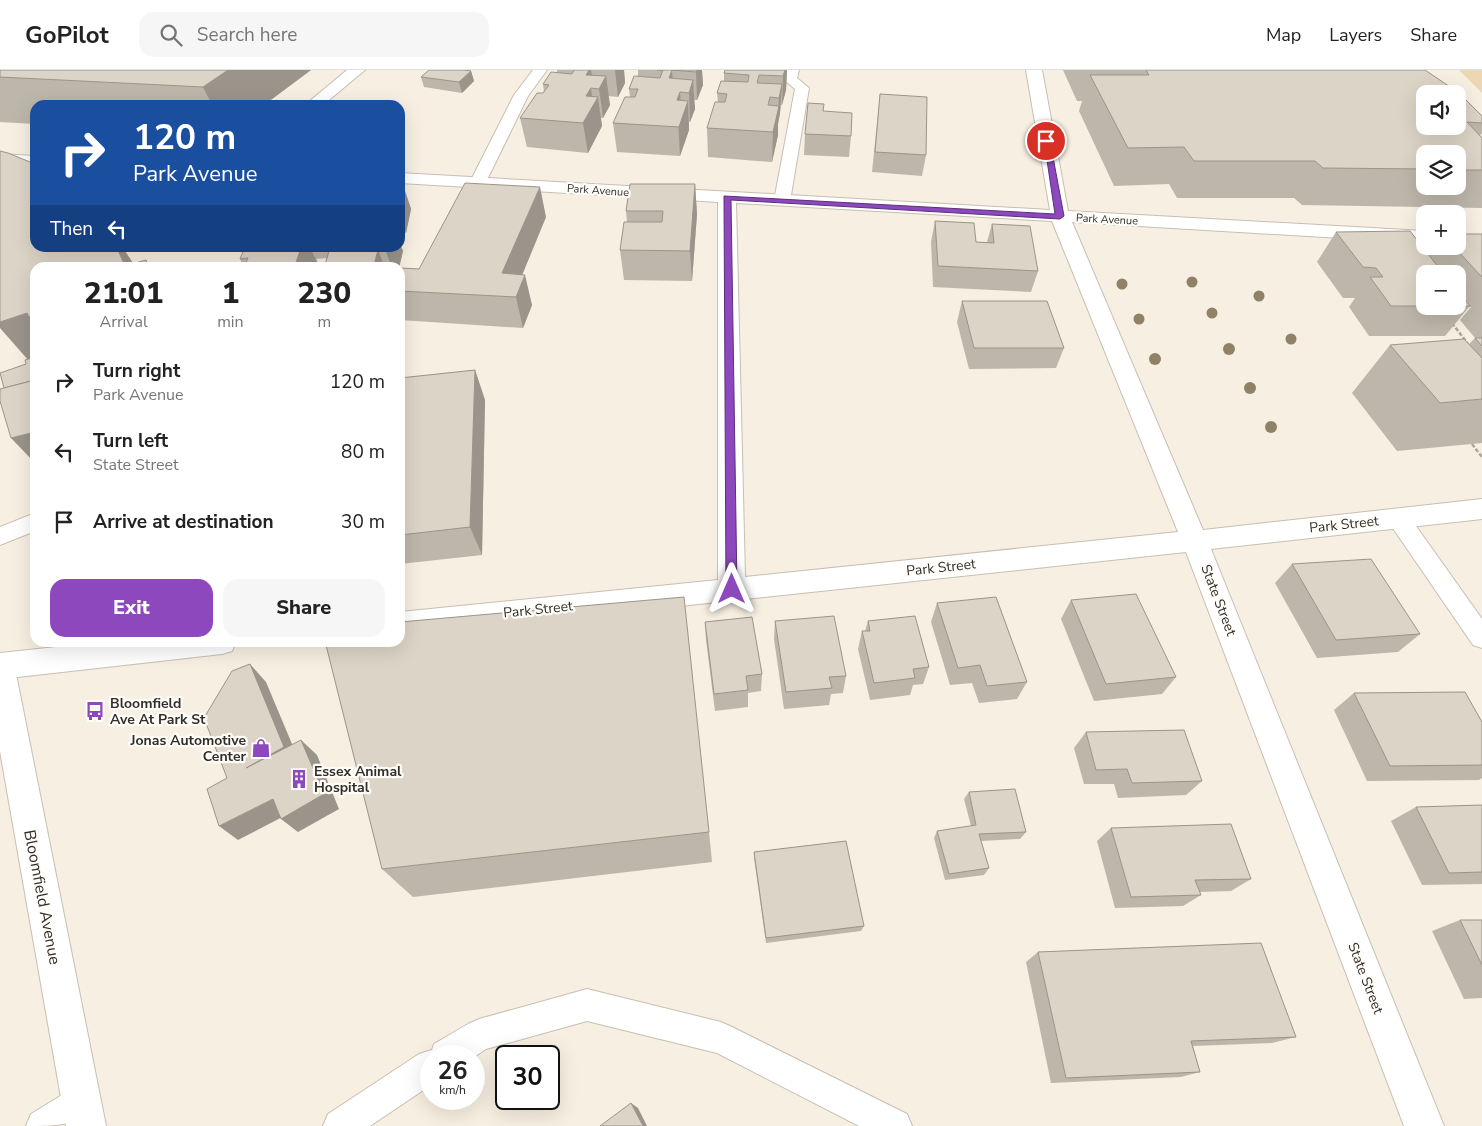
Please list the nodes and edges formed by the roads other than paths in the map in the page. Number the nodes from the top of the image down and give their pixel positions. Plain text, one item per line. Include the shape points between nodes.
1 (357, 70) edge
2 (540, 70) edge
3 (792, 70) edge
4 (1034, 70) edge
5 (319, 100) edge
6 (0, 160) edge
7 (30, 161) edge
8 (405, 178) edge
9 (478, 182) junction
10 (727, 198) junction
11 (782, 201) junction
12 (1060, 216) junction
13 (1416, 236) edge
14 (1482, 509) edge
15 (1398, 518) junction
16 (30, 524) edge
17 (0, 536) edge
18 (1195, 541) junction
19 (732, 589) junction
20 (405, 623) edge
21 (1482, 638) edge
22 (178, 647) edge
23 (0, 667) edge
24 (4, 711) edge
25 (463, 1045) edge
26 (420, 1073) edge
27 (84, 1114) edge
28 (43, 1126) edge
29 (340, 1126) edge
30 (895, 1126) edge
31 (1424, 1126) edge

1 - 5 street
2 - 9 lane via 521,95
3 - 11 lane via 790,79 802,88
4 - 12 street, State Street
6 - 7 street
8 - 9 street, Park Avenue
9 - 10 street, Park Avenue
10 - 11 street, Park Avenue
10 - 19 street
11 - 12 street, Park Avenue
12 - 13 street, Park Avenue
12 - 18 street, State Street
14 - 15 street, Park Street
15 - 18 street, Park Street
15 - 21 lane
16 - 17 lane
18 - 19 street, Park Street
18 - 31 street, State Street
19 - 20 street, Park Street
22 - 23 street
23 - 24 street, Bloomfield Avenue
24 - 27 street, Bloomfield Avenue
25 - 30 lane via 479,1035 587,1005 721,1038
26 - 29 lane
27 - 28 lane

